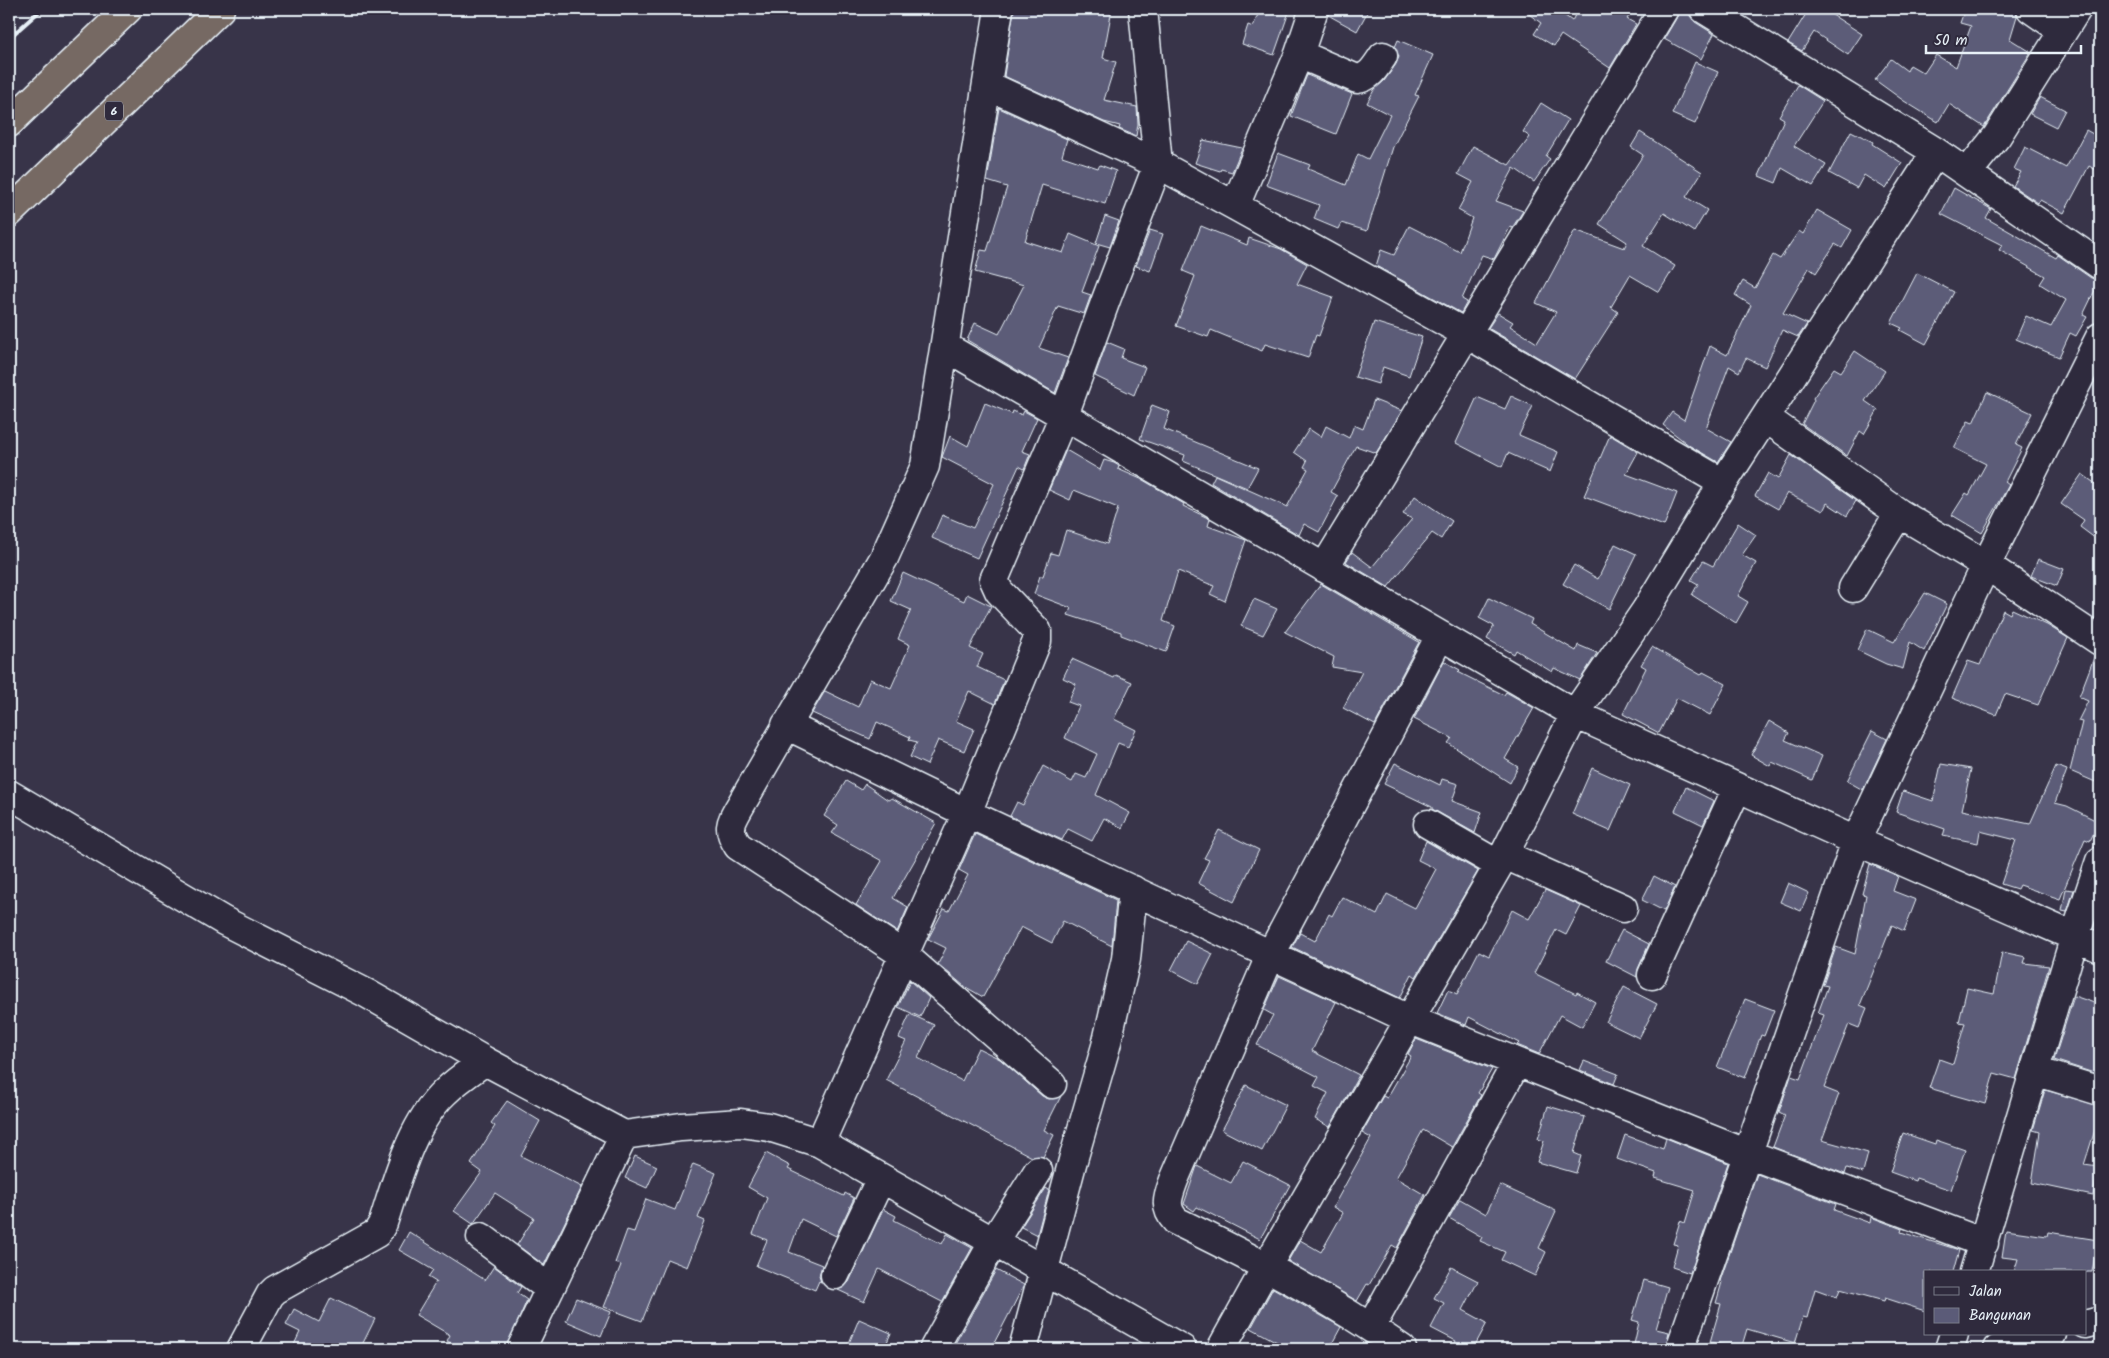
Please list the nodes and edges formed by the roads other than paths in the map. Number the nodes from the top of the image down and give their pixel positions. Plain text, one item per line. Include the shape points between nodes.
1 (128, 9) edge
2 (220, 9) edge
3 (999, 9) edge
4 (1143, 9) edge
5 (1314, 9) edge
6 (1664, 9) edge
7 (1704, 9) edge
8 (2031, 9) edge
9 (2077, 9) edge
10 (2063, 31) junction
11 (1299, 54) junction
12 (1383, 56) dead end
13 (987, 85) junction
14 (9, 123) edge
15 (1936, 152) junction
16 (1158, 164) junction
17 (1967, 173) junction
18 (1235, 206) junction
19 (9, 213) edge
20 (2100, 265) edge
21 (1467, 334) junction
22 (2100, 337) edge
23 (946, 347) junction
24 (1064, 415) junction
25 (1766, 418) junction
26 (1723, 483) junction
27 (1899, 513) junction
28 (1986, 565) junction
29 (1324, 568) junction
30 (1853, 588) dead end
31 (1440, 636) junction
32 (2100, 641) edge
33 (1575, 714) junction
34 (786, 725) junction
35 (1737, 788) junction
36 (9, 794) edge
37 (966, 813) junction
38 (1428, 824) dead end
39 (1856, 841) junction
40 (1502, 860) junction
41 (2100, 861) edge
42 (1134, 890) junction
43 (1623, 908) dead end
44 (2075, 936) junction
45 (2100, 948) edge
46 (1271, 954) junction
47 (904, 955) junction
48 (1652, 975) dead end
49 (1411, 1020) junction
50 (485, 1061) junction
51 (1517, 1062) junction
52 (2036, 1071) junction
53 (1052, 1084) dead end
54 (2100, 1091) edge
55 (624, 1135) junction
56 (820, 1143) junction
57 (1748, 1154) junction
58 (1038, 1171) dead end
59 (881, 1178) junction
60 (481, 1237) dead end
61 (994, 1241) junction
62 (1984, 1242) junction
63 (1267, 1266) junction
64 (1043, 1270) junction
65 (1975, 1270) edge
66 (835, 1275) dead end
67 (550, 1290) junction
68 (2100, 1320) edge
69 (2086, 1324) edge
70 (1371, 1327) junction
71 (1953, 1336) edge
72 (2045, 1336) edge
73 (934, 1348) edge
74 (241, 1349) edge
75 (521, 1349) edge
76 (1023, 1349) edge
77 (1182, 1349) edge
78 (1221, 1349) edge
79 (1402, 1349) edge
80 (1680, 1349) edge
81 (1949, 1349) edge
82 (1998, 1349) edge

1 - 14 highway
2 - 19 highway, 6
3 - 13 street
4 - 16 street
5 - 11 street
6 - 21 street
7 - 15 street
8 - 10 street
9 - 10 street
10 - 17 street via 1997,136
11 - 12 street via 1357,78 1370,74
11 - 18 street
13 - 16 street
13 - 23 street
15 - 17 street
15 - 25 street
16 - 18 street
16 - 24 street
17 - 20 street
18 - 21 street
21 - 26 street
21 - 29 street
22 - 28 street
23 - 24 street
23 - 34 street via 925,466 884,558
24 - 29 street
24 - 37 street via 995,574 995,586 1033,625 1038,636
25 - 26 street
25 - 27 street
26 - 33 street via 1646,610
27 - 28 street
27 - 30 street
28 - 32 street
28 - 39 street
29 - 31 street
31 - 33 street
31 - 46 street
33 - 35 street
33 - 40 street
34 - 37 street
34 - 47 street via 731,822 731,835 738,846
35 - 39 street
35 - 48 street
36 - 50 street via 224,921 366,993
37 - 42 street
37 - 47 street
38 - 40 street
39 - 44 street
39 - 57 street
40 - 43 street
40 - 49 street
41 - 44 street
42 - 46 street
42 - 64 street via 1126,959 1106,1046
44 - 45 street
44 - 52 street
46 - 49 street
46 - 63 street via 1174,1180 1167,1208 1176,1221
47 - 53 street
47 - 56 street
49 - 51 street
49 - 63 street
50 - 55 street
50 - 74 street via 444,1093 426,1115 410,1146 377,1233 274,1290
51 - 57 street
51 - 70 street
52 - 54 street
52 - 62 street
55 - 56 street via 680,1127 741,1124 769,1127
55 - 67 street
56 - 59 street
57 - 62 street
57 - 80 street
58 - 61 street
59 - 61 street
59 - 66 street
60 - 67 street
61 - 64 street
61 - 73 street
62 - 65 street
63 - 70 street
63 - 78 street
64 - 76 street
64 - 77 street
67 - 75 street
68 - 69 street
70 - 79 street
71 - 81 street
72 - 82 street

